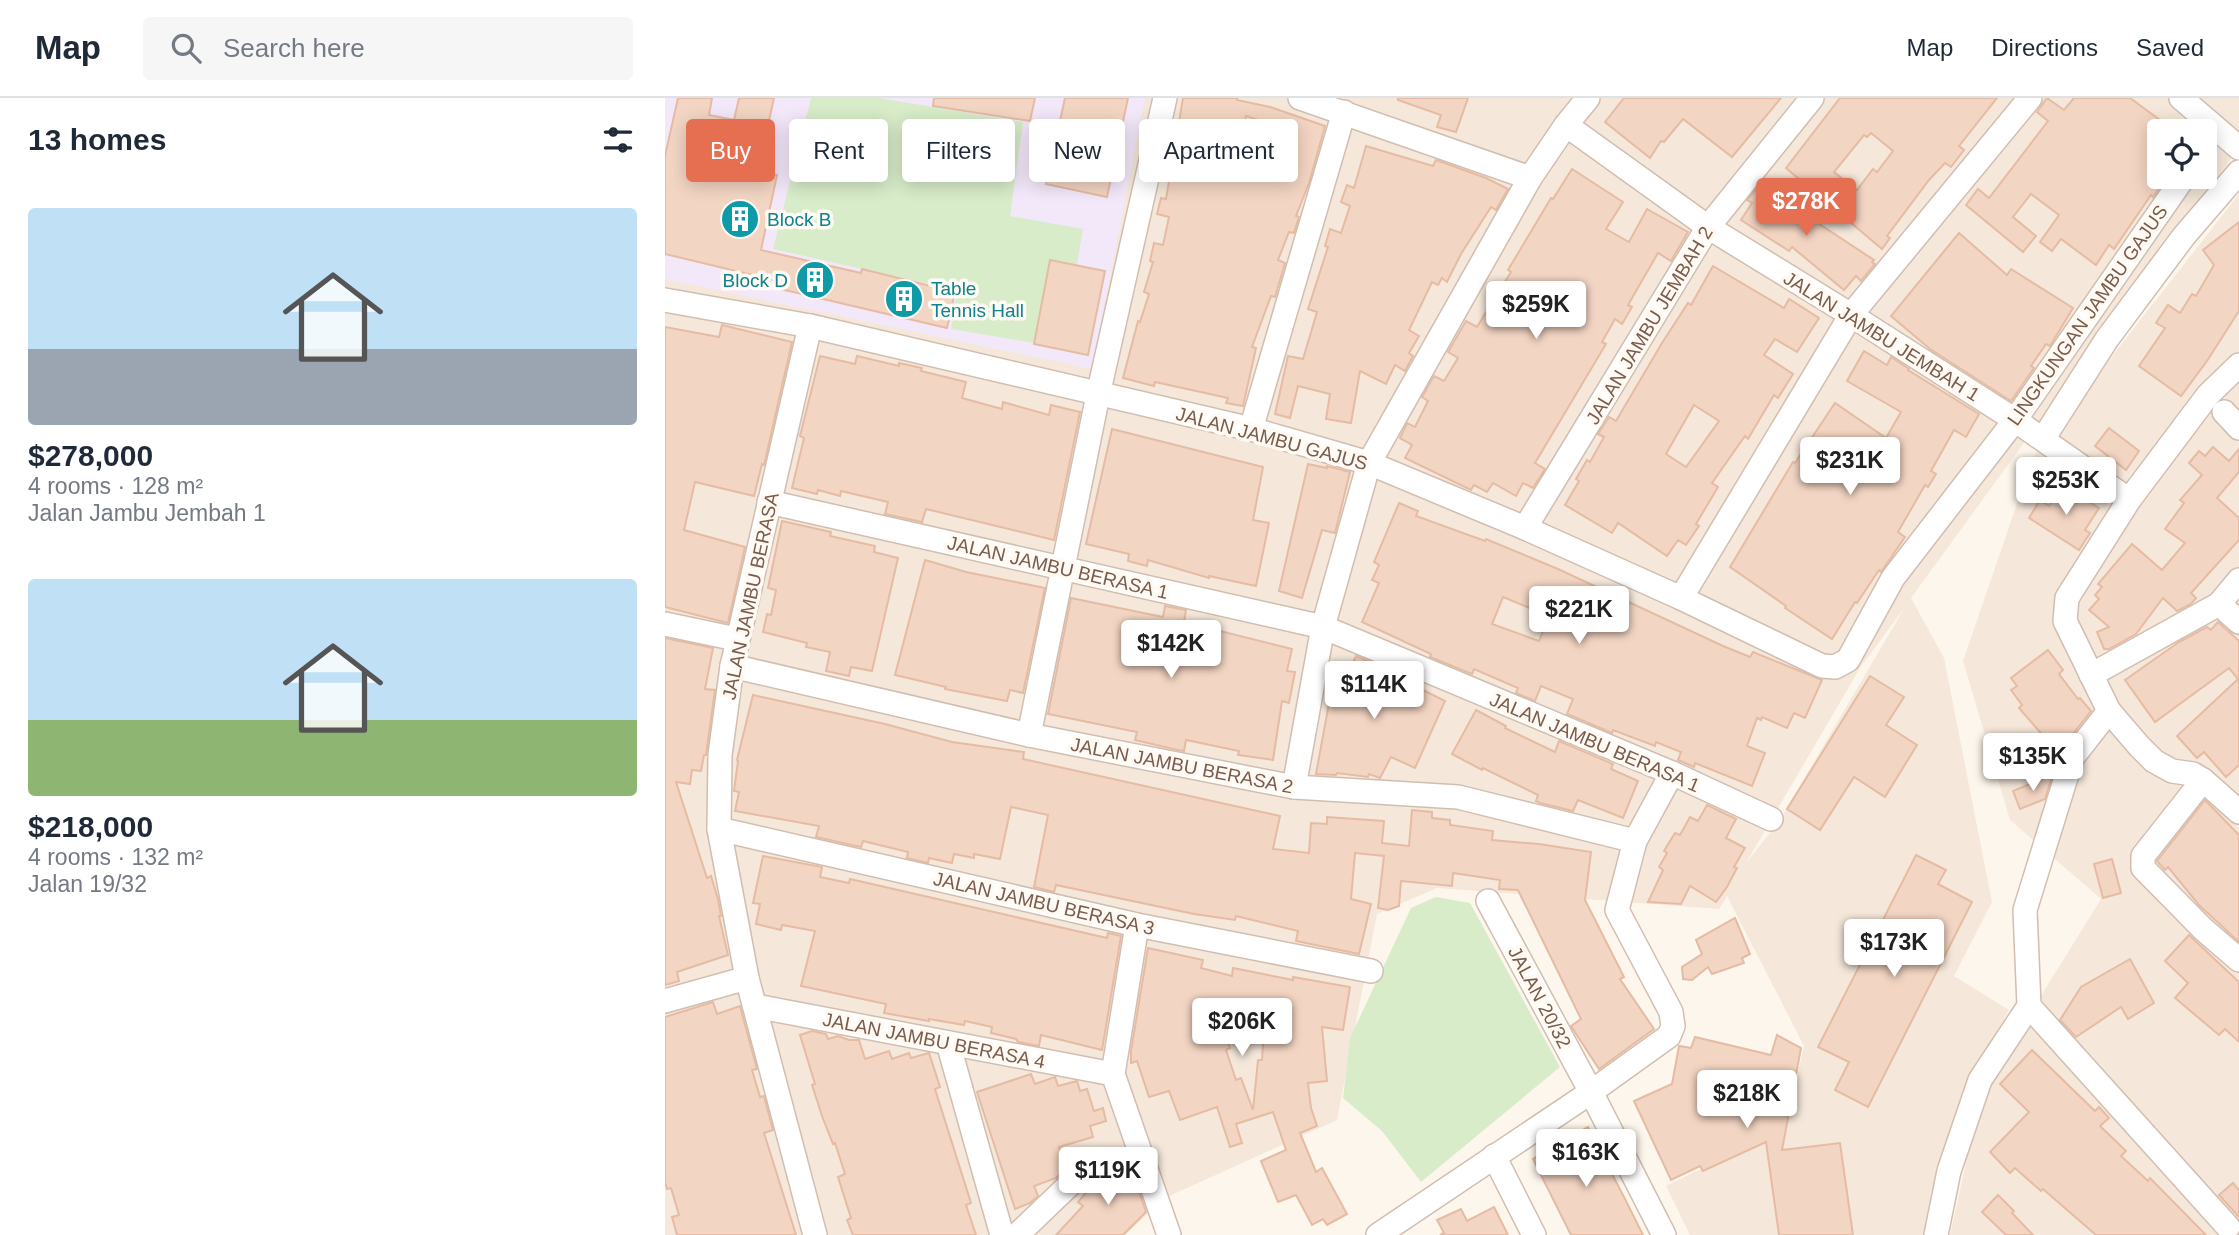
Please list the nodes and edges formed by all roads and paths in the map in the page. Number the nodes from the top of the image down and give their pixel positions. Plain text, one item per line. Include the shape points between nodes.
1 (1164, 98) edge
2 (1300, 98) edge
3 (1588, 98) edge
4 (1812, 98) edge
5 (2030, 98) edge
6 (2181, 98) edge
7 (1344, 112) junction
8 (1566, 125) junction
9 (2239, 148) edge
10 (2239, 172) edge
11 (1530, 178) junction
12 (2176, 189) edge
13 (2157, 216) junction
14 (1708, 227) junction
15 (2184, 236) junction
16 (665, 300) edge
17 (1851, 315) junction
18 (810, 326) junction
19 (2239, 365) edge
20 (1098, 395) junction
21 (2014, 420) junction
22 (1251, 429) junction
23 (2043, 439) junction
24 (1369, 463) junction
25 (2129, 500) junction
26 (769, 502) junction
27 (1525, 528) junction
28 (1063, 568) junction
29 (2239, 580) edge
30 (1681, 598) junction
31 (2220, 604) junction
32 (2239, 622) edge
33 (665, 624) edge
34 (1323, 627) junction
35 (737, 639) junction
36 (1847, 660) joint
37 (731, 666) junction
38 (2091, 675) junction
39 (2109, 711) junction
40 (1029, 735) junction
41 (1672, 774) junction
42 (2203, 779) junction
43 (1294, 787) junction
44 (2239, 812) edge
45 (1770, 819) dead end
46 (719, 829) junction
47 (1635, 841) junction
48 (1488, 901) dead end
49 (1137, 925) junction
50 (2239, 960) edge
51 (1371, 971) dead end
52 (747, 978) junction
53 (665, 1001) edge
54 (755, 1006) junction
55 (2029, 1006) junction
56 (948, 1042) junction
57 (1113, 1074) junction
58 (1591, 1092) junction
59 (1494, 1156) junction
60 (1089, 1166) dead end
61 (2228, 1227) dead end
62 (1400, 1228) edge
63 (815, 1235) edge
64 (1002, 1235) edge
65 (1017, 1235) edge
66 (1169, 1235) edge
67 (1378, 1235) edge
68 (1534, 1235) edge
69 (1664, 1235) edge
70 (1936, 1235) edge

1 - 20 street
2 - 7 street
3 - 8 street
4 - 14 street, JALAN JAMBU JEMBAH 2
5 - 17 street
6 - 9 street
7 - 11 street
7 - 22 street
8 - 11 street
8 - 14 street, JALAN JAMBU JEMBAH 1
10 - 15 street
11 - 24 street
12 - 13 street, LINGKUNGAN JAMBU GAJUS
13 - 15 street
13 - 21 street, LINGKUNGAN JAMBU GAJUS
14 - 17 street, JALAN JAMBU JEMBAH 1
14 - 27 street, JALAN JAMBU JEMBAH 2
15 - 23 street via 2107,339
16 - 18 street, JALAN JAMBU GAJUS
17 - 21 street, JALAN JAMBU JEMBAH 1
17 - 30 street
18 - 20 street, JALAN JAMBU GAJUS
18 - 26 street, JALAN JAMBU BERASA
19 - 25 street via 2208,395
20 - 22 street, JALAN JAMBU GAJUS
20 - 28 street
21 - 23 street, JALAN JAMBU JEMBAH 1
21 - 36 street, LINGKUNGAN JAMBU GAJUS via 1893,578
22 - 24 street, JALAN JAMBU GAJUS
23 - 25 street, JALAN JAMBU JEMBAH 1
24 - 27 street, JALAN JAMBU GAJUS
24 - 34 street
25 - 38 street via 2067,598 2066,621
26 - 28 street, JALAN JAMBU BERASA 1
26 - 35 street, JALAN JAMBU BERASA
27 - 30 street, JALAN JAMBU GAJUS
28 - 34 street, JALAN JAMBU BERASA 1
28 - 40 street
29 - 31 street
30 - 36 street, JALAN JAMBU GAJUS via 1822,666 1835,667
31 - 32 street
31 - 38 street
33 - 35 street
34 - 41 street, JALAN JAMBU BERASA 1
34 - 43 street
35 - 37 street, JALAN JAMBU BERASA
37 - 40 street, JALAN JAMBU BERASA 2
37 - 46 street, JALAN JAMBU BERASA via 720,755
38 - 39 street
39 - 42 street via 2154,761
39 - 55 street via 2071,758 2025,911
40 - 43 street, JALAN JAMBU BERASA 2
41 - 45 street, JALAN JAMBU BERASA 1
41 - 47 street
42 - 44 street
42 - 50 street via 2143,856 2143,869
43 - 47 street, JALAN JAMBU BERASA 2 via 1458,797
46 - 49 street, JALAN JAMBU BERASA 3
46 - 52 street, JALAN JAMBU BERASA
47 - 58 street via 1618,910 1671,1012 1673,1026 1669,1035
48 - 58 street, JALAN 20/32
49 - 51 street, JALAN JAMBU BERASA 3
49 - 57 street
52 - 53 street
52 - 54 street, JALAN JAMBU BERASA
54 - 56 street, JALAN JAMBU BERASA 4
54 - 63 street, JALAN JAMBU BERASA
55 - 61 street
55 - 70 street via 1980,1080 1949,1171
56 - 57 street, JALAN JAMBU BERASA 4
56 - 64 street
57 - 66 street
58 - 59 street
58 - 69 street, JALAN 20/32
59 - 62 street
59 - 68 street
60 - 65 street
62 - 67 street

